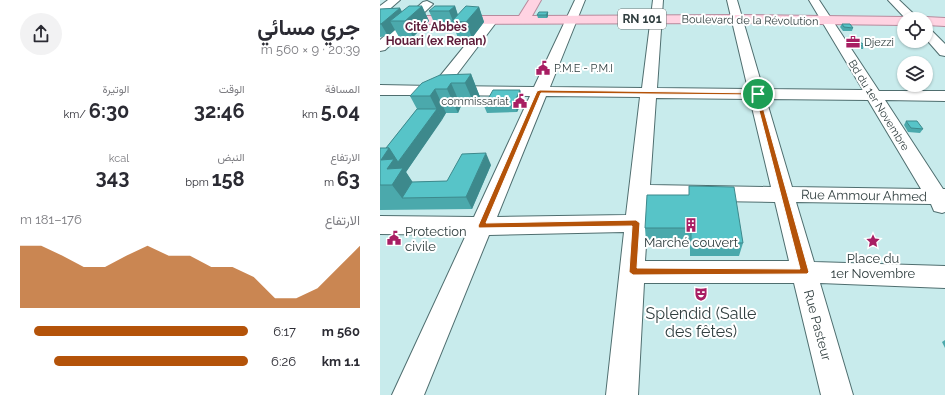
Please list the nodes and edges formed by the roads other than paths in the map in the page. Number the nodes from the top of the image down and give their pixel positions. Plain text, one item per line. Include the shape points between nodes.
1 (395, 0) edge
2 (535, 0) edge
3 (580, 0) edge
4 (658, 0) edge
5 (814, 0) edge
6 (893, 0) edge
7 (427, 4) dead end
8 (735, 10) edge
9 (380, 12) edge
10 (906, 12) edge
11 (410, 19) junction
12 (571, 19) junction
13 (656, 19) junction
14 (827, 19) junction
15 (380, 20) edge
16 (492, 20) junction
17 (523, 20) junction
18 (897, 21) edge
19 (933, 21) edge
20 (945, 22) edge
21 (933, 39) edge
22 (380, 47) edge
23 (945, 52) edge
24 (380, 90) edge
25 (436, 91) junction
26 (540, 91) junction
27 (649, 92) junction
28 (758, 94) junction
29 (872, 94) junction
30 (945, 96) edge
31 (422, 109) edge
32 (639, 192) junction
33 (785, 194) junction
34 (942, 201) edge
35 (636, 223) junction
36 (380, 225) edge
37 (482, 226) junction
38 (633, 272) junction
39 (805, 272) junction
40 (945, 277) edge
41 (408, 395) edge
42 (622, 395) edge
43 (837, 395) edge

1 - 9 street
2 - 17 main road
3 - 12 street
4 - 13 street
5 - 14 street, Bd du 1er Novembre
6 - 10 street
7 - 11 street
8 - 13 main road, Boulevard de la Révolution / RN 101
8 - 14 main road, Boulevard de la Révolution / RN 101
8 - 28 street, Rue Pasteur
11 - 15 main road, Boulevard de la Révolution / RN 101
11 - 16 main road, Boulevard de la Révolution / RN 101
11 - 22 street
12 - 13 main road, Boulevard de la Révolution / RN 101
12 - 17 main road, Boulevard de la Révolution / RN 101
12 - 26 street
13 - 27 street
14 - 18 main road, Boulevard de la Révolution / RN 101
14 - 29 street, Bd du 1er Novembre
16 - 17 main road, Boulevard de la Révolution / RN 101
16 - 25 street
19 - 20 main road
21 - 23 street
24 - 25 street
25 - 26 street
25 - 31 street
26 - 27 street
26 - 37 street
27 - 28 street
27 - 32 street
28 - 29 street
28 - 33 street, Rue Pasteur
29 - 30 street
29 - 34 street, Bd du 1er Novembre
32 - 33 street, Rue Ammour Ahmed
32 - 35 street
33 - 34 street, Rue Ammour Ahmed
33 - 39 street, Rue Pasteur
35 - 37 street
35 - 38 street
36 - 37 street
37 - 41 street
38 - 39 street
38 - 42 street
39 - 40 street
39 - 43 street, Rue Pasteur

